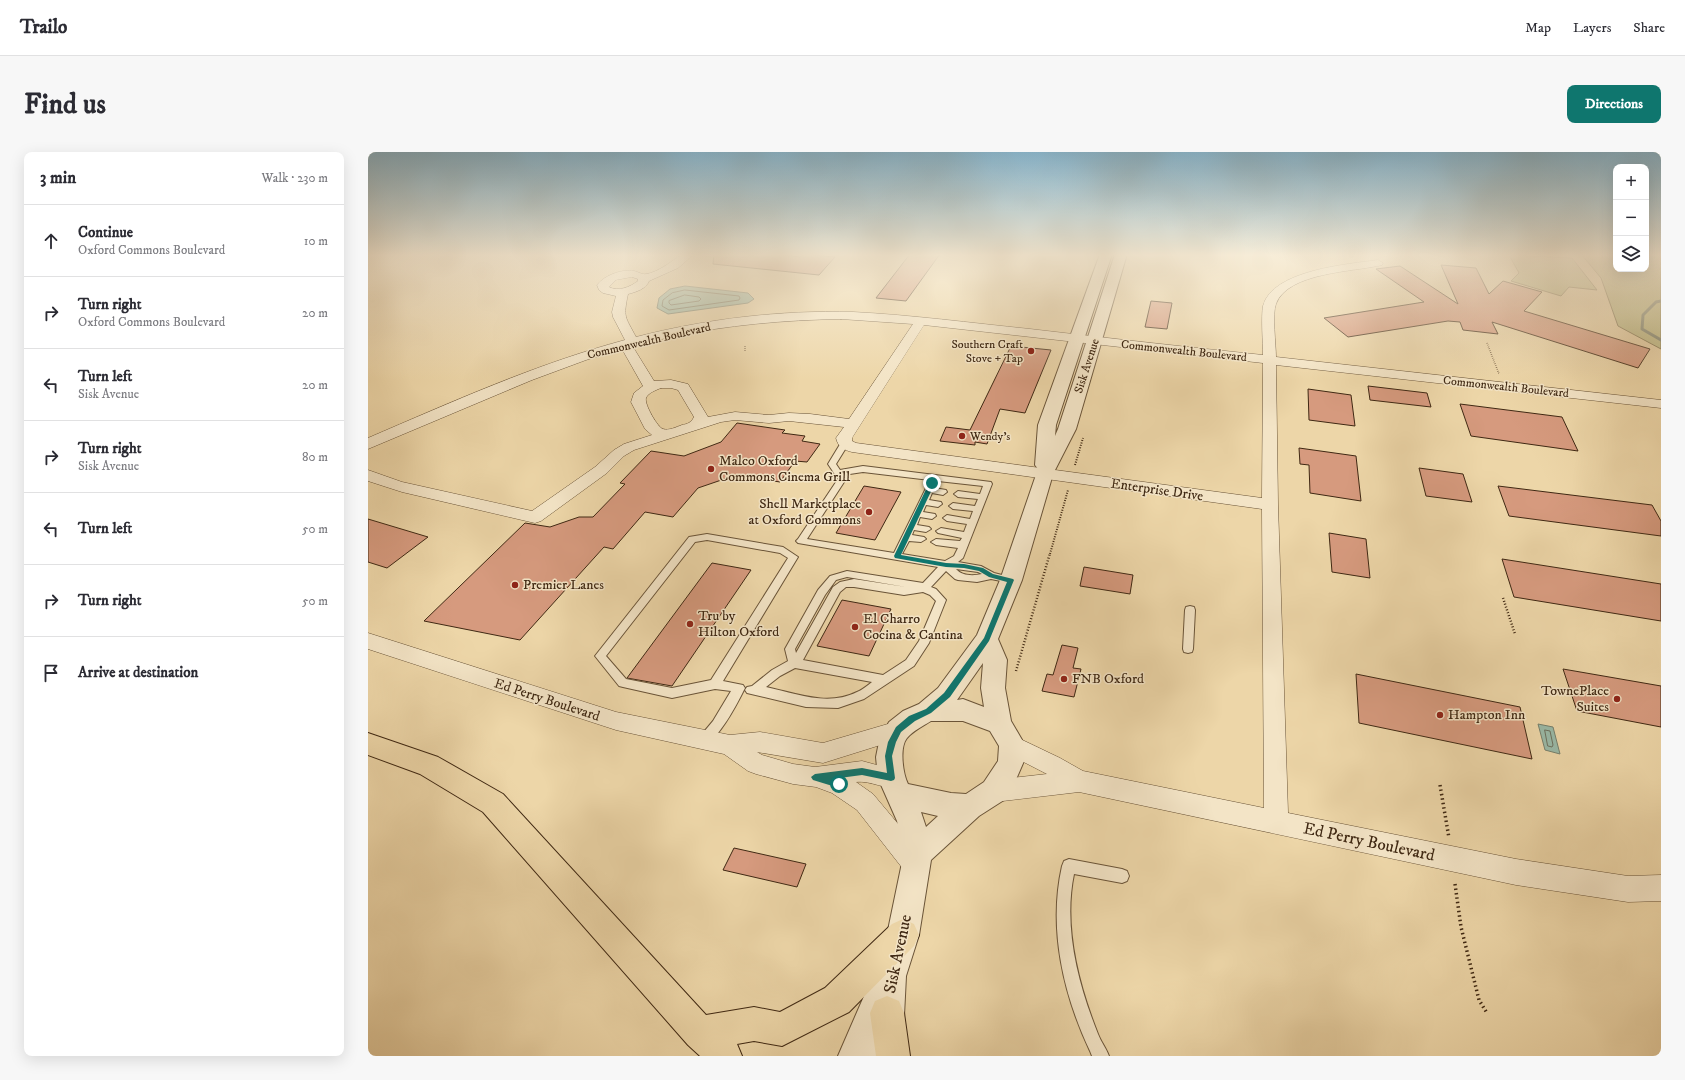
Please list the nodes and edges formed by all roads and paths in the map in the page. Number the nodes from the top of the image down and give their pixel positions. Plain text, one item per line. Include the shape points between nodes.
1 (622, 296) edge
2 (1091, 296) edge
3 (1108, 296) edge
4 (1274, 296) edge
5 (920, 321) junction
6 (1076, 338) junction
7 (1095, 340) junction
8 (1487, 343) dead end
9 (636, 344) junction
10 (745, 346) dead end
11 (745, 351) dead end
12 (1269, 360) junction
13 (651, 363) dead end
14 (1501, 380) dead end
15 (656, 385) junction
16 (1661, 404) edge
17 (854, 424) junction
18 (693, 427) junction
19 (670, 434) junction
20 (845, 443) junction
21 (368, 444) edge
22 (838, 473) junction
23 (1044, 474) junction
24 (368, 475) edge
25 (932, 483) junction
26 (945, 488) dead end
27 (959, 490) dead end
28 (984, 493) junction
29 (923, 502) junction
30 (938, 504) dead end
31 (1270, 505) junction
32 (953, 506) dead end
33 (977, 509) junction
34 (917, 514) junction
35 (932, 516) dead end
36 (947, 518) dead end
37 (972, 522) junction
38 (911, 527) junction
39 (926, 529) dead end
40 (941, 531) dead end
41 (967, 536) junction
42 (906, 537) junction
43 (921, 540) dead end
44 (936, 542) dead end
45 (963, 545) junction
46 (897, 556) junction
47 (946, 565) junction
48 (1001, 578) junction
49 (924, 588) junction
50 (1503, 598) dead end
51 (1190, 610) dead end
52 (1515, 634) dead end
53 (987, 639) junction
54 (368, 641) edge
55 (1188, 649) dead end
56 (794, 663) junction
57 (884, 680) junction
58 (715, 684) junction
59 (739, 688) junction
60 (754, 690) junction
61 (928, 711) junction
62 (999, 723) junction
63 (898, 730) junction
64 (704, 739) junction
65 (368, 744) edge
66 (730, 745) junction
67 (1012, 745) junction
68 (815, 777) junction
69 (1079, 781) junction
70 (1440, 785) dead end
71 (895, 786) junction
72 (994, 791) junction
73 (969, 807) junction
74 (1276, 823) junction
75 (1449, 840) dead end
76 (917, 859) junction
77 (1122, 876) dead end
78 (1455, 884) dead end
79 (1661, 888) edge
80 (903, 935) junction
81 (890, 976) junction
82 (887, 1013) junction
83 (1487, 1013) dead end
84 (700, 1032) junction
85 (725, 1056) edge
86 (854, 1056) edge
87 (884, 1056) edge
88 (894, 1056) edge
89 (1101, 1056) edge

1 - 9 street via 619,317
2 - 6 street, Sisk Avenue
3 - 7 street, Sisk Avenue
4 - 12 street via 1269,306
5 - 6 street, Commonwealth Boulevard
5 - 9 street, Commonwealth Boulevard via 869,317 791,317 714,326
5 - 17 street
6 - 7 street, Commonwealth Boulevard
6 - 23 street, Sisk Avenue via 1047,425
7 - 12 street, Commonwealth Boulevard
7 - 23 street, Sisk Avenue via 1067,429
8 - 14 path
9 - 15 street
9 - 21 street, Commonwealth Boulevard via 582,357 537,372
10 - 11 path
12 - 16 street, Commonwealth Boulevard
12 - 31 street
13 - 15 street
15 - 18 street via 672,383 683,386 701,417
15 - 19 street via 639,396 638,402 652,429 661,434
17 - 18 street via 810,418 769,419 735,416 719,418
17 - 20 street via 844,438
18 - 19 street
19 - 24 street via 629,446 602,470 535,517 495,506 454,500 414,490 379,481
20 - 22 lane via 832,464
20 - 23 street, Enterprise Drive via 860,449
22 - 25 lane via 863,469
22 - 46 lane via 842,479 801,541
23 - 31 street, Enterprise Drive
23 - 48 street, Sisk Avenue
25 - 26 lane
25 - 28 lane via 988,484
25 - 29 lane
27 - 28 lane
28 - 33 lane
29 - 30 lane
29 - 34 lane
31 - 74 street
32 - 33 lane
33 - 37 lane
34 - 35 lane
34 - 38 lane
36 - 37 lane
37 - 41 lane
38 - 39 lane
38 - 42 lane
40 - 41 lane
41 - 45 lane
42 - 43 lane
42 - 46 lane
44 - 45 lane
45 - 47 lane via 958,558
46 - 47 lane
47 - 48 lane via 958,577 977,580
47 - 49 lane
48 - 53 street, Sisk Avenue
49 - 56 lane via 904,591 854,583 843,584 836,590
49 - 57 lane via 934,592 941,600 924,643 910,663
50 - 52 path
51 - 55 lane
53 - 61 street, Sisk Avenue via 947,695
53 - 62 street via 995,660 993,688
54 - 64 street, Ed Perry Boulevard via 616,722
56 - 57 lane
56 - 60 lane
57 - 60 lane via 860,696 838,703 806,702
58 - 58 lane via 794,558 784,550 707,537 692,540 600,656 623,683 672,693
58 - 59 lane
59 - 60 lane
59 - 64 lane via 717,724
61 - 62 street, Sisk Avenue via 963,710
61 - 63 street, Sisk Avenue
62 - 67 street
63 - 66 street via 823,753 760,742
63 - 71 street, Sisk Avenue via 888,756
64 - 66 street, Ed Perry Boulevard
65 - 84 highway via 429,765 493,803
66 - 68 street via 756,764
67 - 69 street, Ed Perry Boulevard
67 - 72 street via 1011,761
68 - 71 street via 862,771
68 - 76 street via 839,784 865,802
69 - 72 street, Ed Perry Boulevard
69 - 74 street, Ed Perry Boulevard
70 - 75 path
71 - 73 street via 951,806
71 - 76 street, Sisk Avenue via 911,821
72 - 73 street
73 - 76 street
74 - 79 street, Ed Perry Boulevard via 1516,872 1628,889
76 - 80 street, Sisk Avenue
77 - 89 lane via 1069,866 1064,884 1063,937 1075,991
78 - 83 path via 1461,927 1477,993
80 - 81 street, Sisk Avenue
80 - 84 highway via 837,1000 782,1029 754,1024
81 - 82 street, Sisk Avenue
81 - 86 street
82 - 87 street, Sisk Avenue
82 - 88 highway
84 - 85 highway

